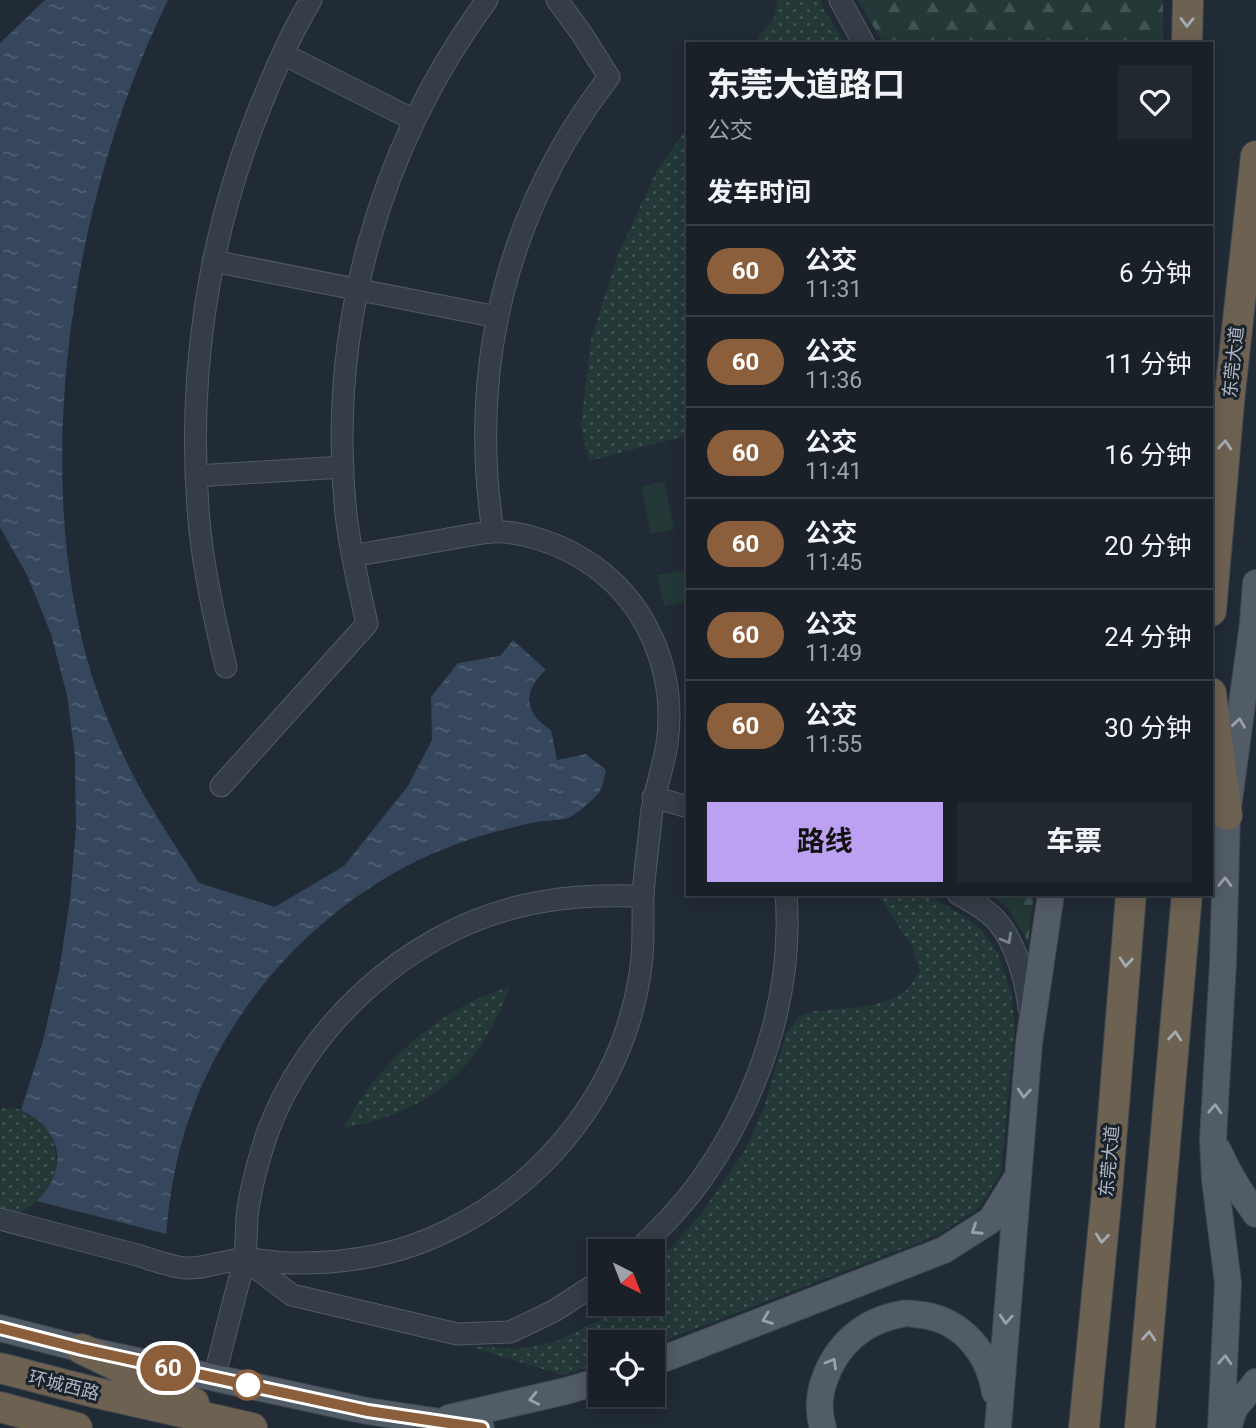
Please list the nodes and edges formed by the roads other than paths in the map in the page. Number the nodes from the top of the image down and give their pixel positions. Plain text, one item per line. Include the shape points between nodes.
1 (311, 0) edge
2 (487, 0) edge
3 (558, 0) edge
4 (840, 0) edge
5 (1188, 0) edge
6 (863, 42) edge
7 (1187, 42) edge
8 (283, 54) junction
9 (414, 120) junction
10 (1256, 156) edge
11 (213, 261) junction
12 (357, 289) junction
13 (497, 317) junction
14 (343, 467) junction
15 (196, 476) junction
16 (493, 531) junction
17 (353, 556) junction
18 (1256, 583) edge
19 (1213, 586) edge
20 (226, 667) dead end
21 (1213, 708) edge
22 (221, 786) dead end
23 (653, 797) junction
24 (686, 806) edge
25 (1227, 815) junction
26 (643, 896) junction
27 (786, 896) edge
28 (962, 896) edge
29 (1051, 896) edge
30 (1131, 896) edge
31 (1187, 896) edge
32 (1031, 1025) junction
33 (1213, 1140) junction
34 (1017, 1177) junction
35 (1256, 1214) edge
36 (0, 1219) edge
37 (649, 1239) edge
38 (244, 1259) junction
39 (588, 1289) edge
40 (0, 1328) edge
41 (82, 1349) junction
42 (665, 1358) edge
43 (0, 1368) edge
44 (214, 1378) junction
45 (1256, 1382) edge
46 (588, 1385) edge
47 (0, 1407) edge
48 (431, 1422) junction
49 (998, 1422) edge
50 (248, 1427) edge
51 (77, 1428) edge
52 (481, 1428) edge
53 (823, 1428) edge
54 (1084, 1428) edge
55 (1140, 1428) edge
56 (1221, 1428) edge
57 (1228, 1428) edge

1 - 8 street
2 - 9 street via 436,77
3 - 13 street via 609,76 585,107 540,187 522,229
4 - 6 street
5 -> 7 highway
8 - 9 street
8 - 11 street via 250,129
9 - 12 street via 388,180
19 -> 10 highway, 东莞大道
11 - 12 street
11 - 15 street via 201,328
12 - 13 street
12 - 14 street via 343,402
13 - 16 street via 486,408
14 - 15 street
14 - 17 street
15 - 20 street via 208,587
16 - 17 street
16 - 23 street via 525,535 583,558 623,592 647,626 660,655 670,716
17 - 22 street via 367,624
25 -> 18 main road
21 - 25 highway
23 - 24 street
23 - 26 street
33 -> 25 main road
26 - 38 street via 600,895 515,907 435,940 365,990 308,1055 268,1132 255,1173
26 - 38 street via 640,978 616,1057 574,1129 517,1188 482,1212 408,1247 327,1263
27 - 37 street via 778,1004 749,1097 700,1182
28 -> 32 street via 995,919 1012,945 1027,988
29 - 32 main road
30 -> 54 highway, 东莞大道
55 -> 31 highway
32 -> 34 main road
33 - 35 main road
56 -> 33 main road via 1228,1283
34 -> 42 main road via 991,1220 944,1250
34 -> 49 main road
36 - 38 street via 186,1268
38 - 39 street via 292,1295 457,1334 510,1332
38 - 44 street
40 - 41 main road
41 - 44 main road
41 - 50 highway
43 - 50 highway, 环城西路
44 - 48 main road
45 - 57 main road via 1234,1409
46 -> 48 main road
47 - 51 highway
48 - 52 main road
53 -> 49 main road via 820,1394 829,1365 850,1337 877,1321 904,1313 934,1317 960,1330 980,1350 993,1381

